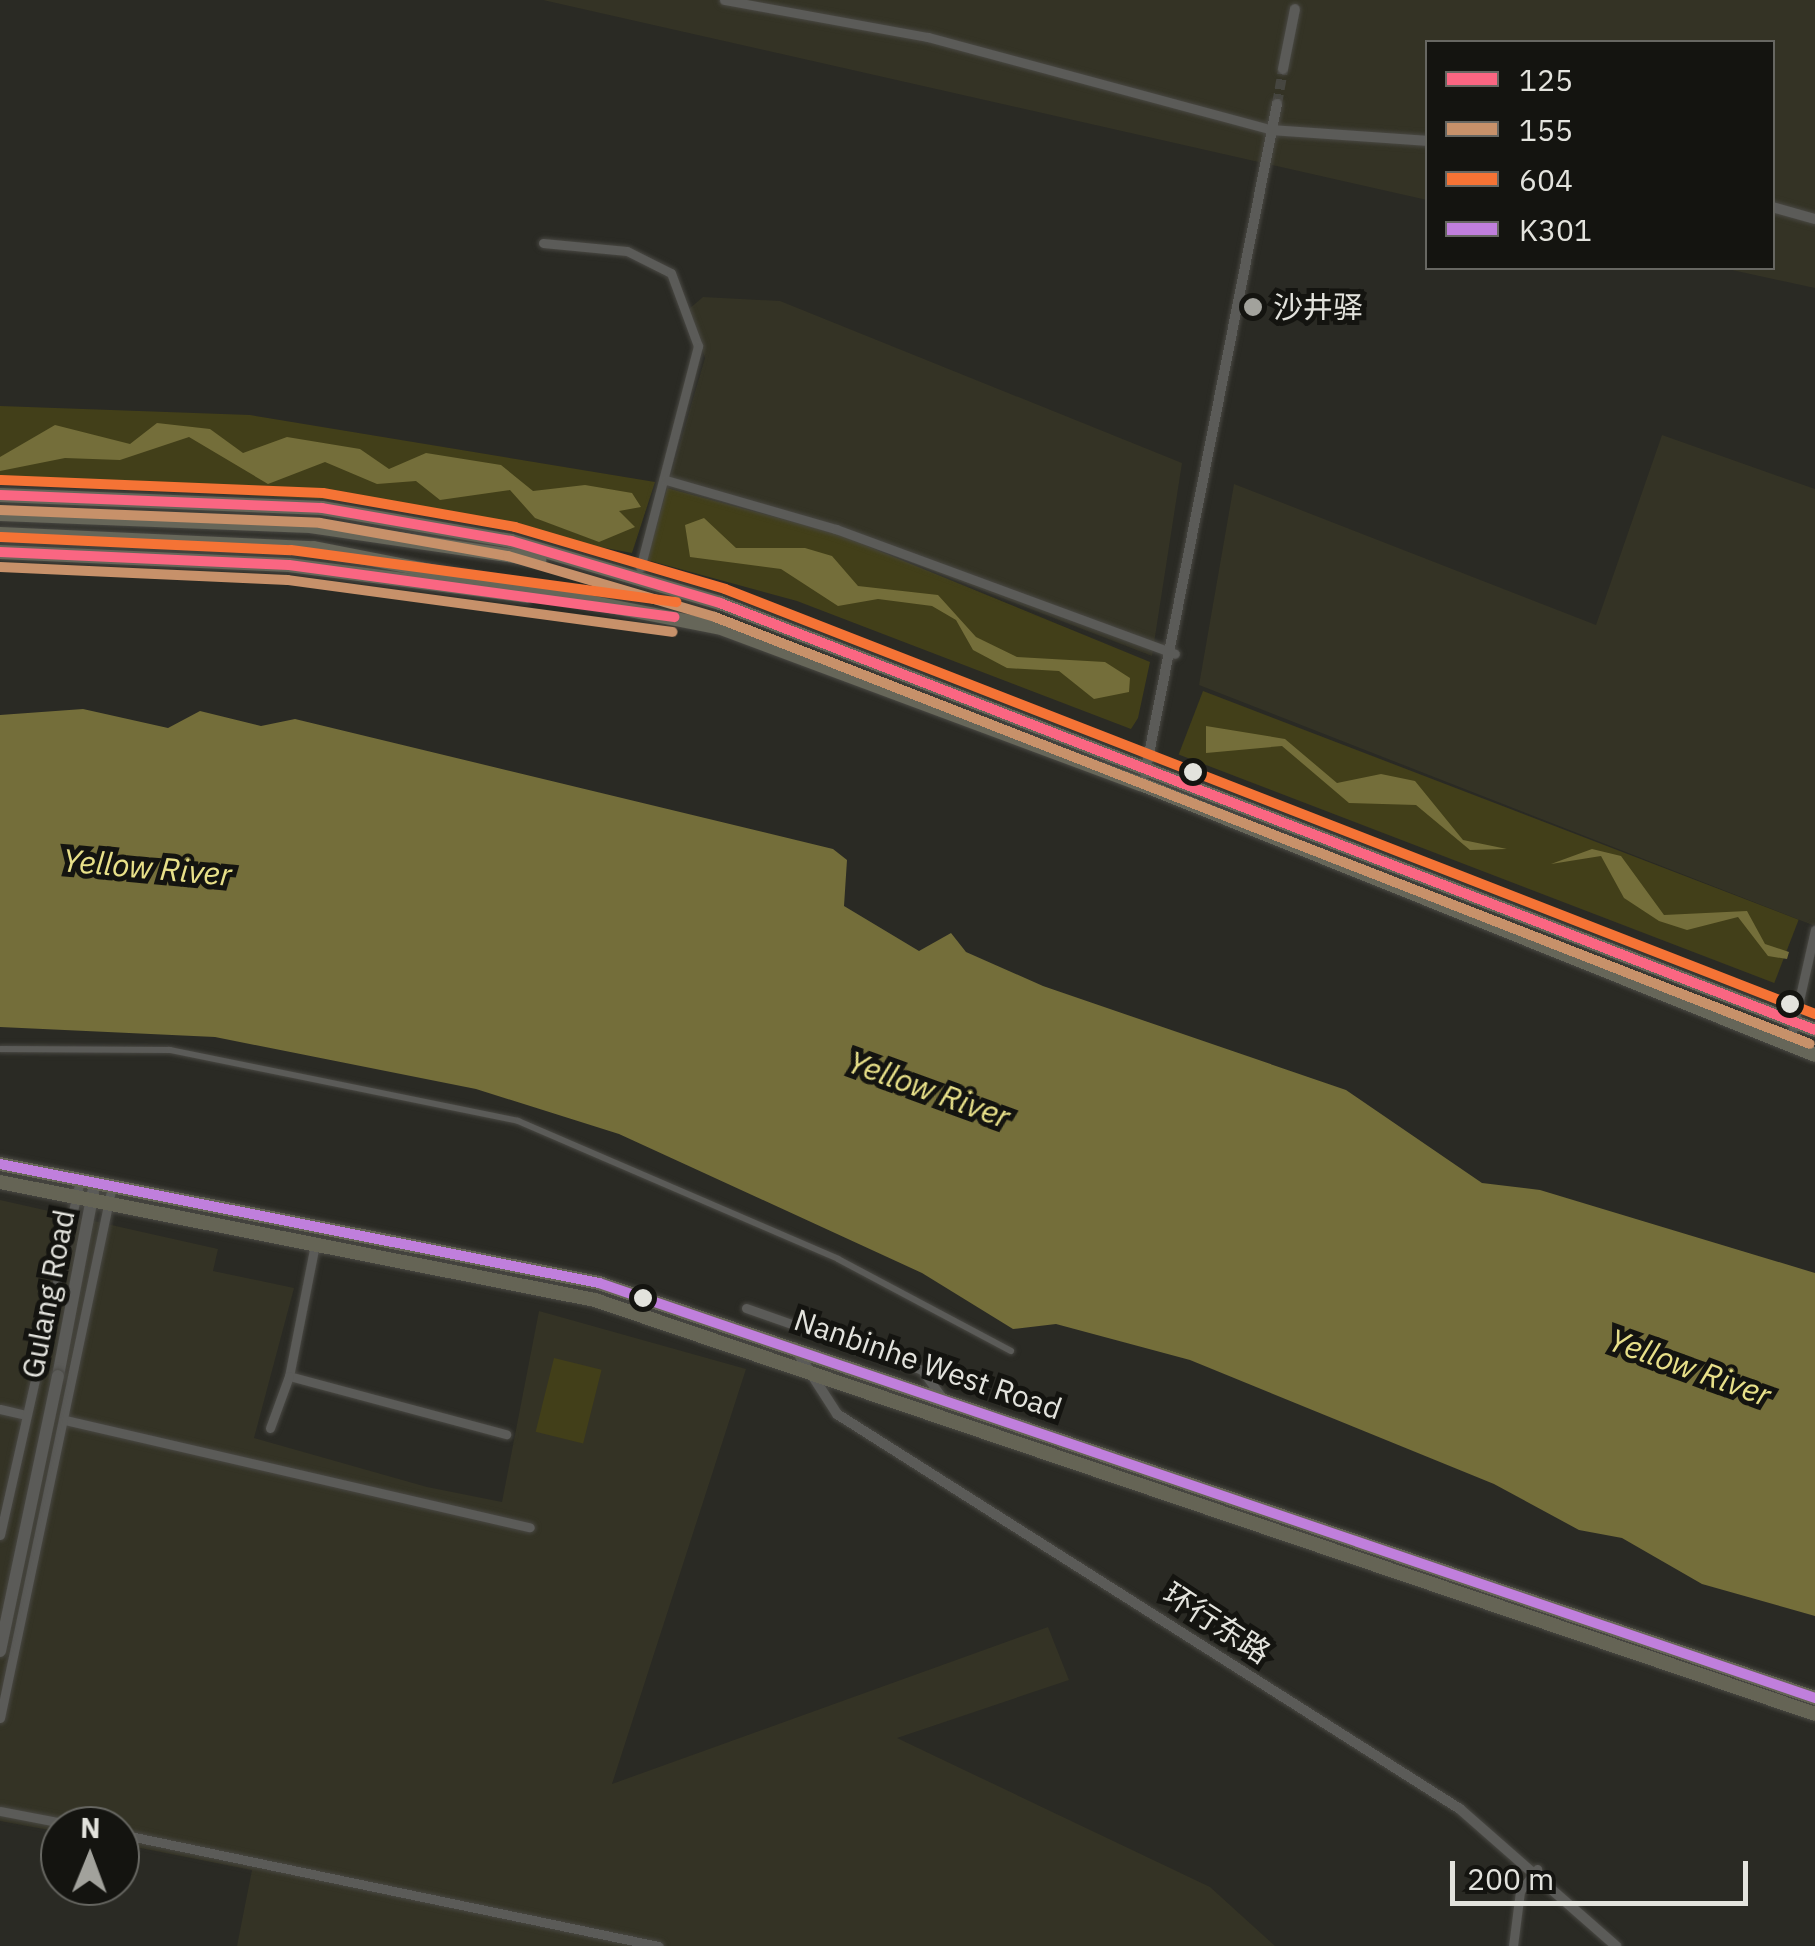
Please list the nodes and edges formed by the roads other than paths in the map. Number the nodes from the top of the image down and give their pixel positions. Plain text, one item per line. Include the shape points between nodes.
1 (724, 0) edge
2 (1295, 9) dead end
3 (1284, 69) tunnel mouth
4 (1277, 104) tunnel mouth
5 (1272, 130) junction
6 (1425, 141) edge
7 (1775, 208) edge
8 (1815, 219) edge
9 (543, 243) dead end
10 (666, 480) junction
11 (0, 495) edge
12 (0, 514) edge
13 (0, 534) edge
14 (0, 552) edge
15 (570, 565) junction
16 (640, 568) dead end
17 (632, 608) junction
18 (1175, 654) junction
19 (1149, 763) junction
20 (1141, 784) junction
21 (1815, 930) edge
22 (1793, 1022) junction
23 (1815, 1030) edge
24 (1789, 1045) junction
25 (0, 1049) edge
26 (1815, 1056) edge
27 (0, 1164) edge
28 (87, 1181) junction
29 (0, 1182) edge
30 (112, 1186) junction
31 (76, 1196) junction
32 (92, 1200) junction
33 (109, 1203) junction
34 (315, 1244) junction
35 (746, 1308) dead end
36 (794, 1347) junction
37 (1011, 1350) dead end
38 (799, 1365) junction
39 (289, 1376) junction
40 (944, 1400) junction
41 (0, 1409) edge
42 (25, 1415) junction
43 (65, 1420) junction
44 (270, 1428) dead end
45 (506, 1434) dead end
46 (530, 1527) dead end
47 (0, 1535) edge
48 (0, 1626) edge
49 (20, 1630) junction
50 (0, 1650) edge
51 (1815, 1698) edge
52 (1815, 1714) edge
53 (0, 1718) edge
54 (0, 1811) edge
55 (40, 1819) edge
56 (140, 1838) edge
57 (1537, 1869) junction
58 (658, 1946) edge
59 (1514, 1946) edge
60 (1616, 1946) edge

1 - 5 street via 928,37
2 - 3 street
4 - 5 street
5 - 6 street
5 - 18 street
7 - 8 street
9 - 10 street via 627,251 671,273 699,358
10 - 16 street
10 - 18 street via 836,529
11 - 15 main road via 322,508 510,542
12 - 15 main road via 310,526
13 - 17 main road via 314,548
14 - 17 main road via 290,565
15 - 19 main road via 720,602
17 - 20 main road via 718,627
18 - 19 street
19 - 20 street
19 - 22 main road
20 - 24 main road
21 - 22 street
22 - 23 main road
22 - 24 street
24 - 26 main road
25 - 37 street via 170,1050 518,1121 838,1258
27 - 28 highway, Nanbinhe West Road
28 - 30 highway, Nanbinhe West Road
28 - 31 street
28 - 32 main road, Gulang Road
29 - 31 highway, Nanbinhe West Road
30 - 33 street
30 - 36 highway, Nanbinhe West Road via 599,1283
31 - 32 highway, Nanbinhe West Road
31 - 42 street
32 - 33 highway, Nanbinhe West Road
32 - 50 main road, Gulang Road, bridge
33 - 34 highway, Nanbinhe West Road
33 - 43 street
34 - 38 highway, Nanbinhe West Road via 594,1300
34 - 39 street
35 - 40 street via 922,1370
36 - 38 street, 环行东路
36 - 40 highway, Nanbinhe West Road
38 - 52 highway, Nanbinhe West Road
38 - 57 street, 环行东路 via 837,1414 1460,1809
39 - 44 street
39 - 45 street
40 - 51 highway, Nanbinhe West Road
41 - 42 street
42 - 47 street
43 - 46 street
43 - 49 street
48 - 49 street
49 - 53 street
54 - 55 street
56 - 58 street
57 - 59 street via 1520,1891
57 - 60 street, 环行东路

